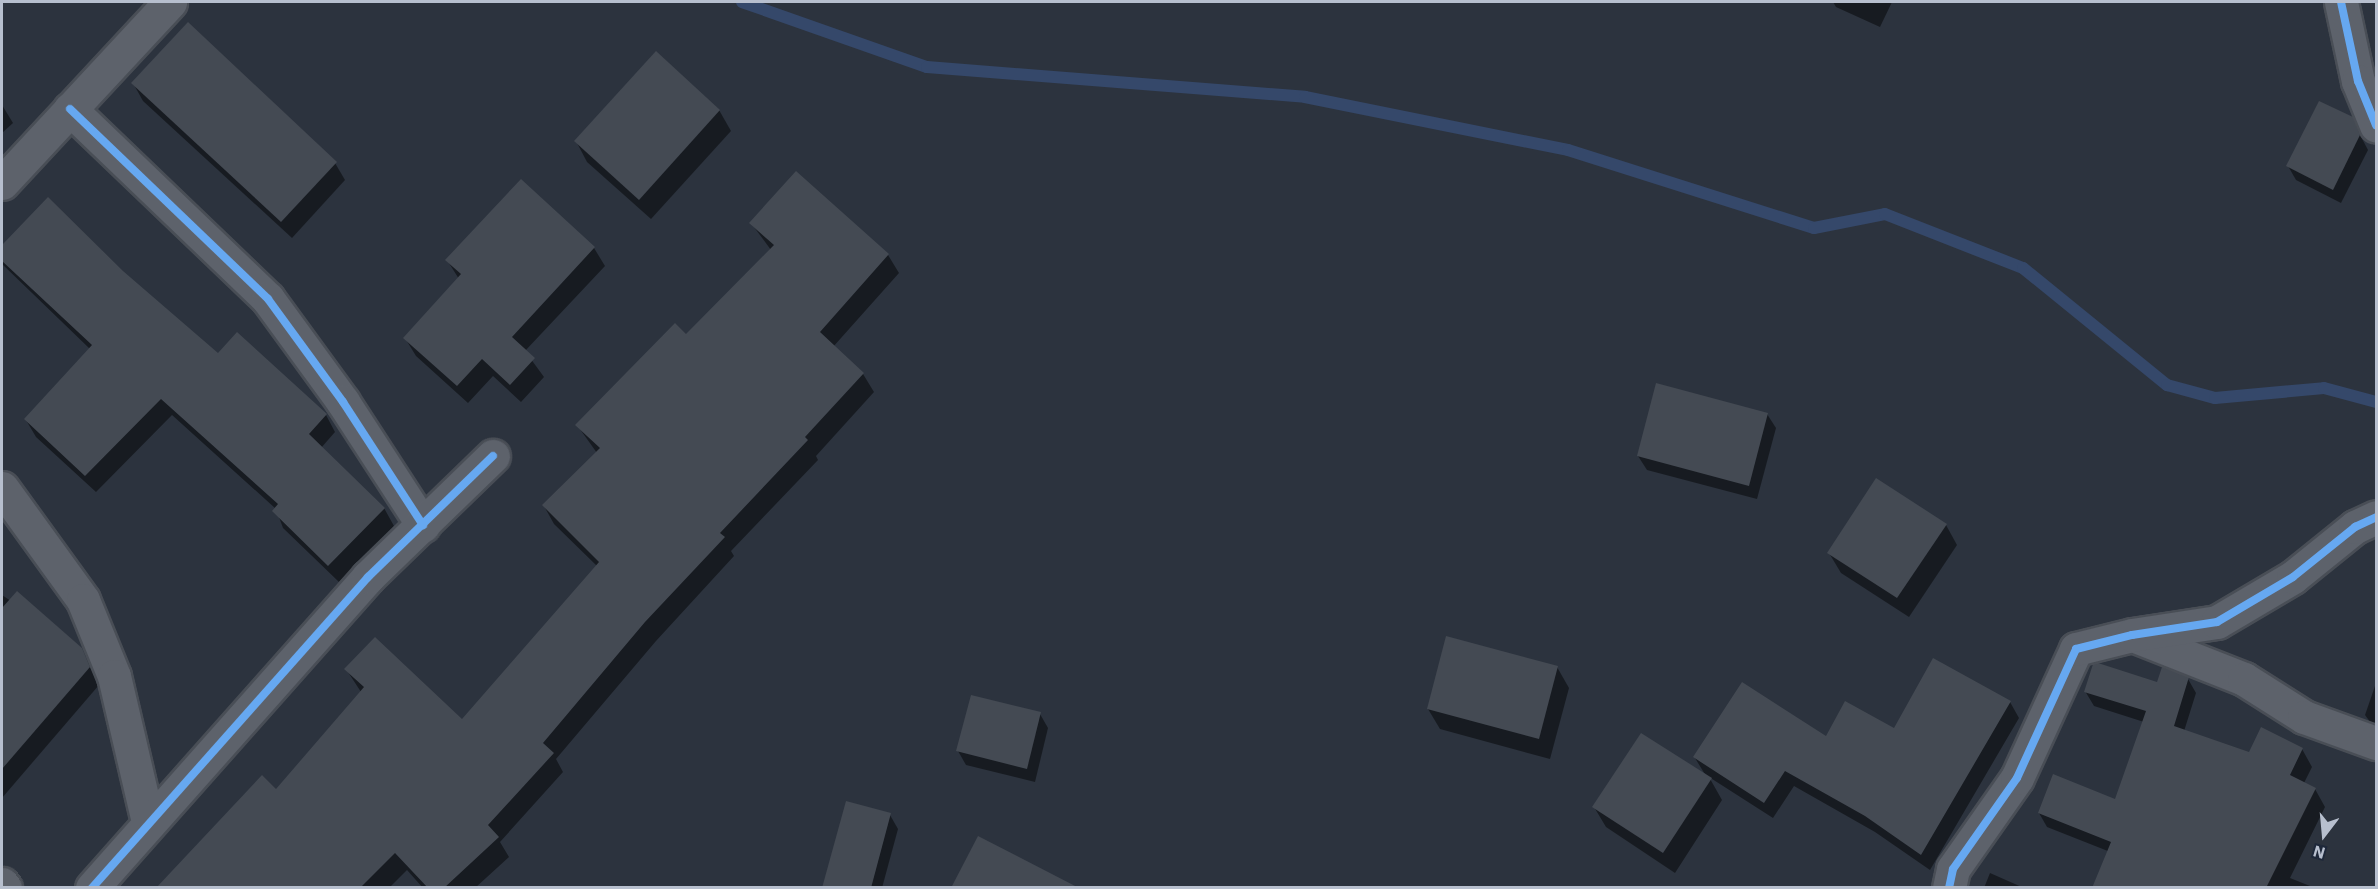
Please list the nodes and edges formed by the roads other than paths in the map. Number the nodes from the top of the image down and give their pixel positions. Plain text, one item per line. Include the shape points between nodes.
1 (170, 2) edge
2 (2341, 2) edge
3 (70, 109) junction
4 (2376, 125) edge
5 (2, 183) edge
6 (493, 456) dead end
7 (2, 488) edge
8 (2376, 517) edge
9 (423, 525) junction
10 (2132, 634) junction
11 (2376, 742) edge
12 (148, 822) junction
13 (2, 884) edge
14 (5, 888) edge
15 (92, 888) edge
16 (1949, 888) edge

1 - 3 street
2 - 4 street via 2358,81
3 - 5 street
3 - 9 street via 268,299 343,402
6 - 9 street
7 - 12 street via 83,600 114,676
8 - 10 street via 2355,527 2293,577 2217,622
9 - 12 street via 368,577
10 - 11 street via 2244,679 2304,717
10 - 16 street via 2076,649 2017,778 1953,868
12 - 15 street
13 - 14 street

